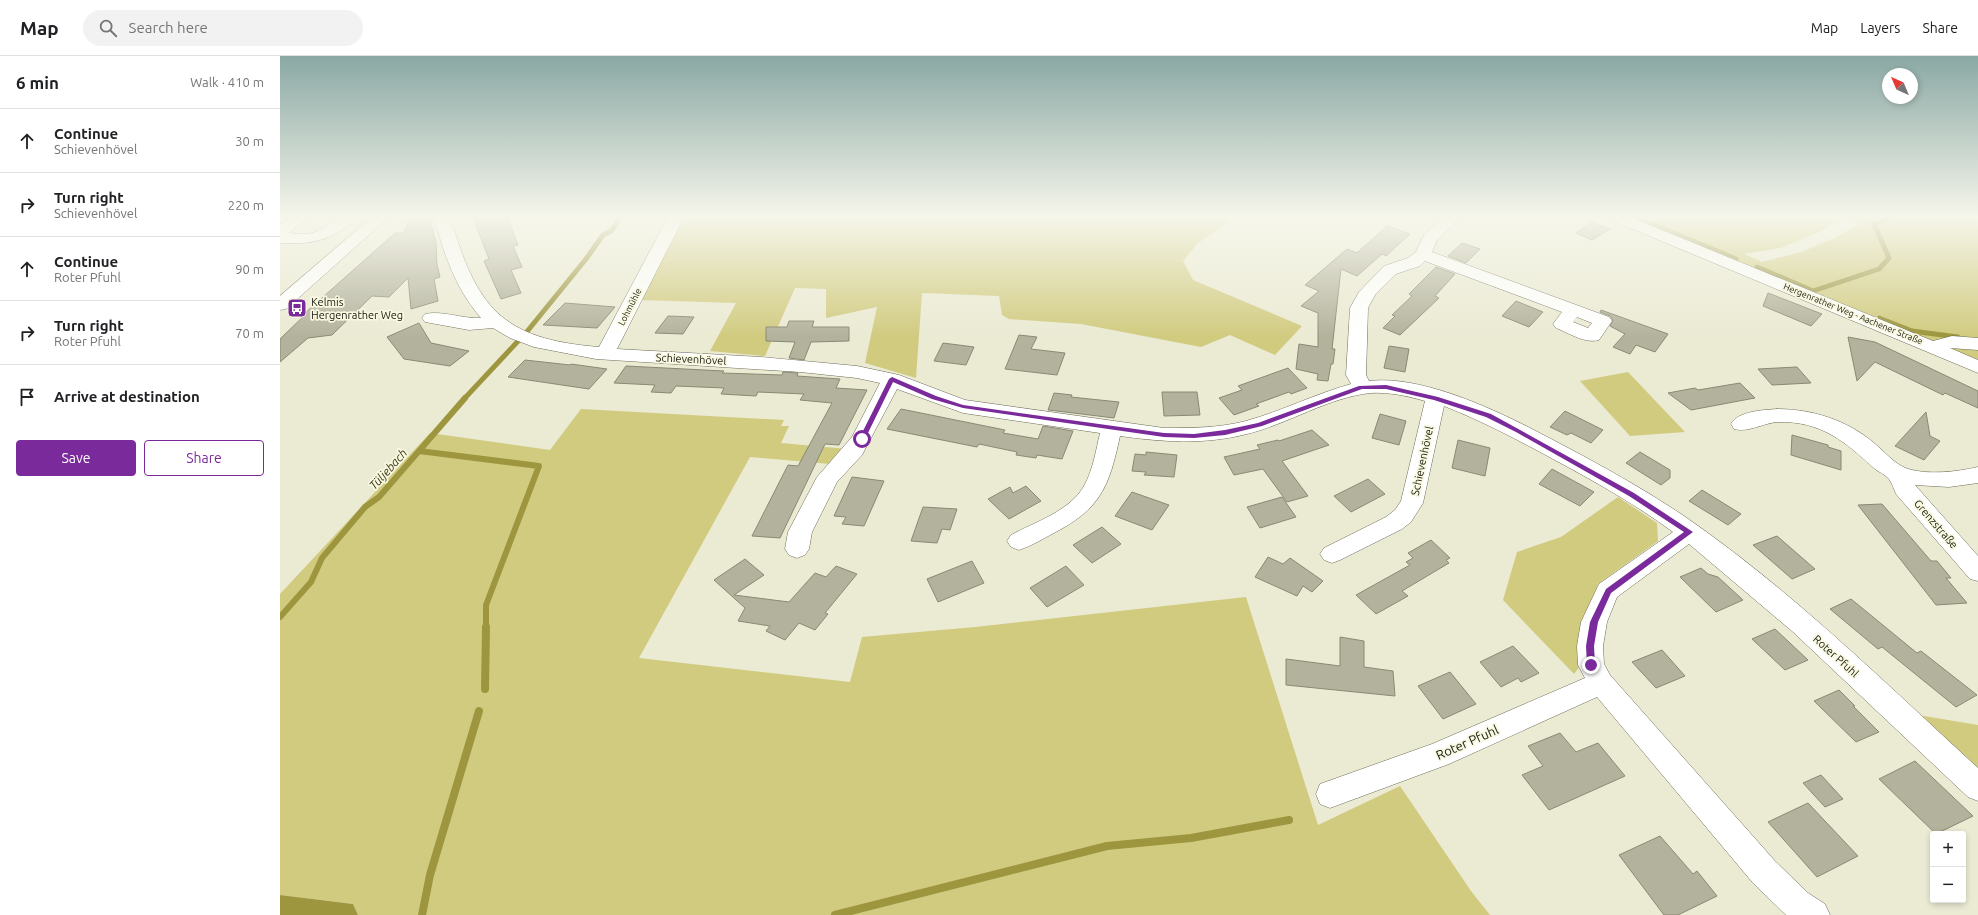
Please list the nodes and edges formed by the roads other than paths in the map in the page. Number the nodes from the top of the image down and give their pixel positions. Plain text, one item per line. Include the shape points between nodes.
1 (335, 257) edge
2 (454, 257) edge
3 (655, 257) edge
4 (1420, 257) edge
5 (1431, 257) edge
6 (1715, 257) edge
7 (280, 305) edge
8 (1573, 310) dead end
9 (431, 318) dead end
10 (495, 322) junction
11 (1978, 344) edge
12 (1933, 347) junction
13 (605, 354) junction
14 (1978, 367) edge
15 (892, 379) junction
16 (1362, 387) junction
17 (1436, 398) junction
18 (1742, 424) dead end
19 (1111, 429) junction
20 (1899, 474) junction
21 (1978, 475) edge
22 (1689, 532) junction
23 (1019, 541) dead end
24 (797, 549) dead end
25 (1332, 554) dead end
26 (1978, 572) edge
27 (1600, 683) junction
28 (1978, 787) edge
29 (1330, 794) dead end
30 (1814, 915) edge

1 - 7 street
2 - 10 street, Schievenhövel via 458,271 473,297
3 - 13 street, Lohmühle
4 - 16 street via 1414,262 1390,270 1368,292 1359,308 1356,375
5 - 8 street
6 - 12 street, Hergenrather Weg - Aachener Straße
9 - 10 street via 469,324
10 - 13 street, Schievenhövel via 523,337 560,347
11 - 12 street via 1952,342
12 - 14 street, Hergenrather Weg - Aachener Straße
13 - 15 street, Schievenhövel via 803,365
15 - 19 street, Schievenhövel via 963,406
15 - 24 street via 855,450 828,477 800,532
16 - 17 street, Schievenhövel via 1386,387
16 - 19 street, Schievenhövel via 1260,424 1225,432 1194,436
17 - 22 street, Roter Pfuhl via 1488,416 1518,430 1625,490
17 - 25 street, Schievenhövel via 1412,503 1404,516
18 - 20 street, Grenzstraße via 1765,417 1787,416 1815,420 1857,439
19 - 23 street via 1100,474 1090,494 1075,510
20 - 21 street, Grenzstraße via 1949,479
20 - 26 street, Grenzstraße via 1904,488
22 - 27 street via 1608,591 1594,622 1590,646 1591,665
22 - 28 street, Roter Pfuhl via 1790,614
27 - 29 street, Roter Pfuhl via 1438,755
27 - 30 street via 1764,872 1797,904

